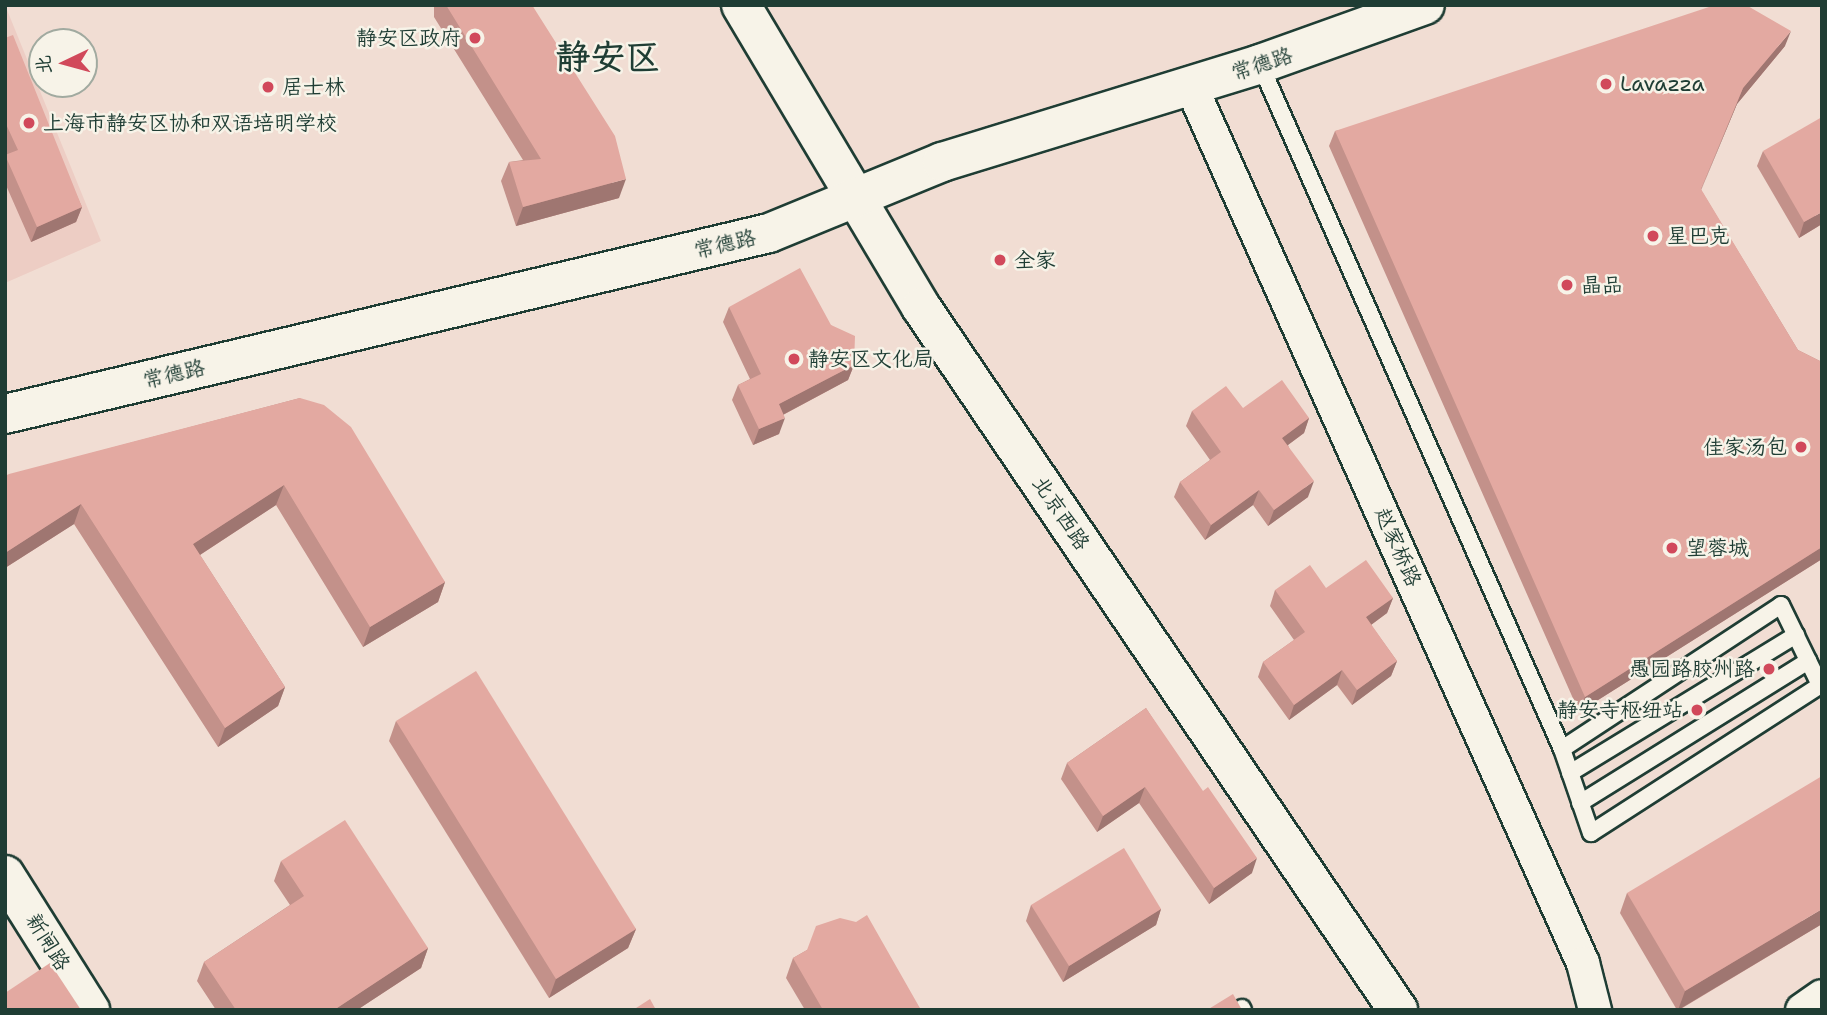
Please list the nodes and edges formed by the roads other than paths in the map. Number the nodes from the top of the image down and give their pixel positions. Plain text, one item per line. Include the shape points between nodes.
1 (741, 5) edge
2 (1425, 5) edge
3 (1260, 64) junction
4 (1191, 86) junction
5 (855, 198) junction
6 (5, 414) edge
7 (1796, 635) junction
8 (1808, 661) junction
9 (1821, 685) edge
10 (1562, 749) junction
11 (1570, 773) junction
12 (1580, 803) junction
13 (5, 874) edge
14 (1822, 996) edge
15 (90, 1010) edge
16 (1398, 1010) edge
17 (1595, 1010) edge
18 (1802, 1010) edge

1 - 5 main road, 北京西路
2 - 3 main road, 常德路
3 - 4 main road, 常德路
3 - 10 lane
4 - 5 main road, 常德路 via 942,162
4 - 17 street, 赵家桥路 via 1583,963
5 - 6 main road, 常德路 via 769,233
5 - 16 main road, 北京西路 via 921,307
7 - 8 lane
7 - 10 lane via 1781,605
7 - 11 lane
8 - 9 lane
8 - 12 lane
9 - 12 lane via 1591,833
10 - 11 lane
11 - 12 lane
13 - 15 main road, 新闸路
14 - 18 street

